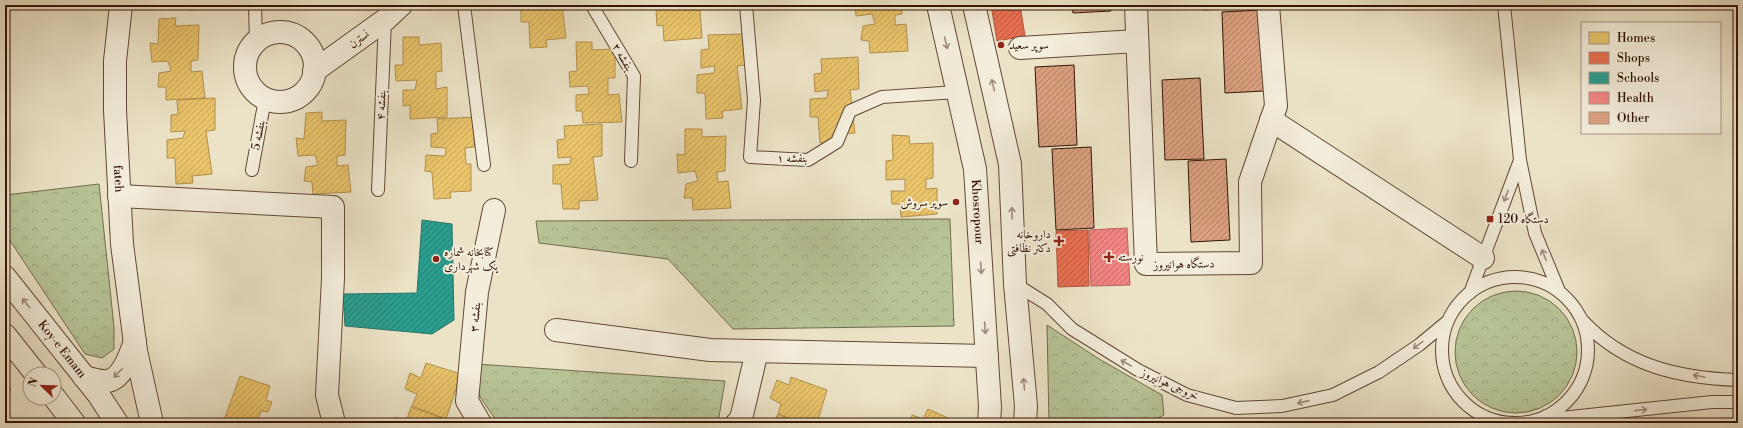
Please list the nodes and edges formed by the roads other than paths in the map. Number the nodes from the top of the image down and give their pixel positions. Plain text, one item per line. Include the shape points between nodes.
1 (121, 5) edge
2 (255, 5) edge
3 (401, 5) edge
4 (464, 5) edge
5 (594, 5) edge
6 (746, 5) edge
7 (938, 5) edge
8 (974, 5) edge
9 (1136, 5) edge
10 (1268, 5) edge
11 (1504, 5) edge
12 (385, 20) junction
13 (1137, 41) junction
14 (256, 42) junction
15 (1020, 48) dead end
16 (314, 71) junction
17 (958, 92) junction
18 (265, 99) junction
19 (1271, 120) junction
20 (1520, 160) junction
21 (631, 161) dead end
22 (484, 165) dead end
23 (252, 170) dead end
24 (378, 190) dead end
25 (119, 196) junction
26 (494, 210) dead end
27 (1483, 258) junction
28 (5, 277) edge
29 (1015, 284) junction
30 (983, 289) junction
31 (1559, 291) junction
32 (1470, 293) junction
33 (1580, 317) junction
34 (1448, 320) junction
35 (556, 330) dead end
36 (5, 335) edge
37 (136, 346) junction
38 (757, 351) junction
39 (987, 356) junction
40 (30, 366) edge
41 (84, 377) junction
42 (1738, 380) edge
43 (1738, 402) edge
44 (61, 406) edge
45 (1546, 416) junction
46 (1506, 422) edge
47 (74, 423) edge
48 (117, 423) edge
49 (152, 423) edge
50 (334, 423) edge
51 (480, 423) edge
52 (737, 423) edge
53 (989, 423) edge
54 (1025, 423) edge
55 (1487, 423) edge

1 - 25 street, fateh via 115,61
2 - 14 lane
3 - 12 street, نسترن
4 - 22 lane
5 - 21 lane, بنفشه ۲ via 634,76
6 - 17 lane, بنفشه ۱ via 754,100 750,156 808,160 837,142 850,110 882,97
7 -> 17 street, Khosropour
29 -> 8 street via 1010,164
9 - 13 street, دستگاه هوانیروز
10 - 19 street, دستگاه هوانیروز via 1276,106
11 - 20 lane
12 - 16 street, نسترن
12 - 24 lane, بنفشه ۴
13 - 15 street
13 - 19 street, دستگاه هوانیروز via 1146,264 1251,263 1250,182
14 - 16 street via 266,35 278,32 300,39 309,48 314,59
14 - 18 street via 248,51 245,74 249,85
16 - 18 street via 312,82 297,98 287,102
17 -> 30 street, Khosropour via 975,169
18 - 23 lane, بنفشه 5
19 - 27 street
20 -> 27 lane
31 -> 20 lane via 1535,233
25 - 37 street, fateh via 122,244
25 - 50 street via 333,207 333,278 327,394
26 - 51 street, بنفشه ۳ via 477,292 467,401
27 - 32 lane
41 -> 28 street, Koy-e Emam
29 - 30 street
34 -> 29 lane, خروجی هوانیروز via 1420,345 1379,372 1333,395 1282,406 1236,408 1187,395 1138,370 1072,329 1047,304
54 -> 29 street via 1026,406
30 -> 39 street, Khosropour
31 - 32 lane via 1535,279 1514,277 1494,280
31 - 33 lane
32 - 34 lane via 1457,305
42 -> 33 lane via 1712,379 1649,366 1621,352 1594,332
33 - 45 lane via 1586,332 1588,348 1581,381 1560,407
34 - 46 lane via 1442,354 1451,386 1474,410 1489,418
35 - 38 street via 710,350
36 - 40 street
37 -> 41 street via 119,373 109,381
37 - 49 street, fateh
38 - 39 street
38 - 52 street via 741,419
39 - 53 street, Khosropour
41 - 48 street, Koy-e Emam
45 -> 43 lane via 1561,418 1712,402
44 - 47 street
45 - 46 lane via 1526,422
46 - 55 lane

